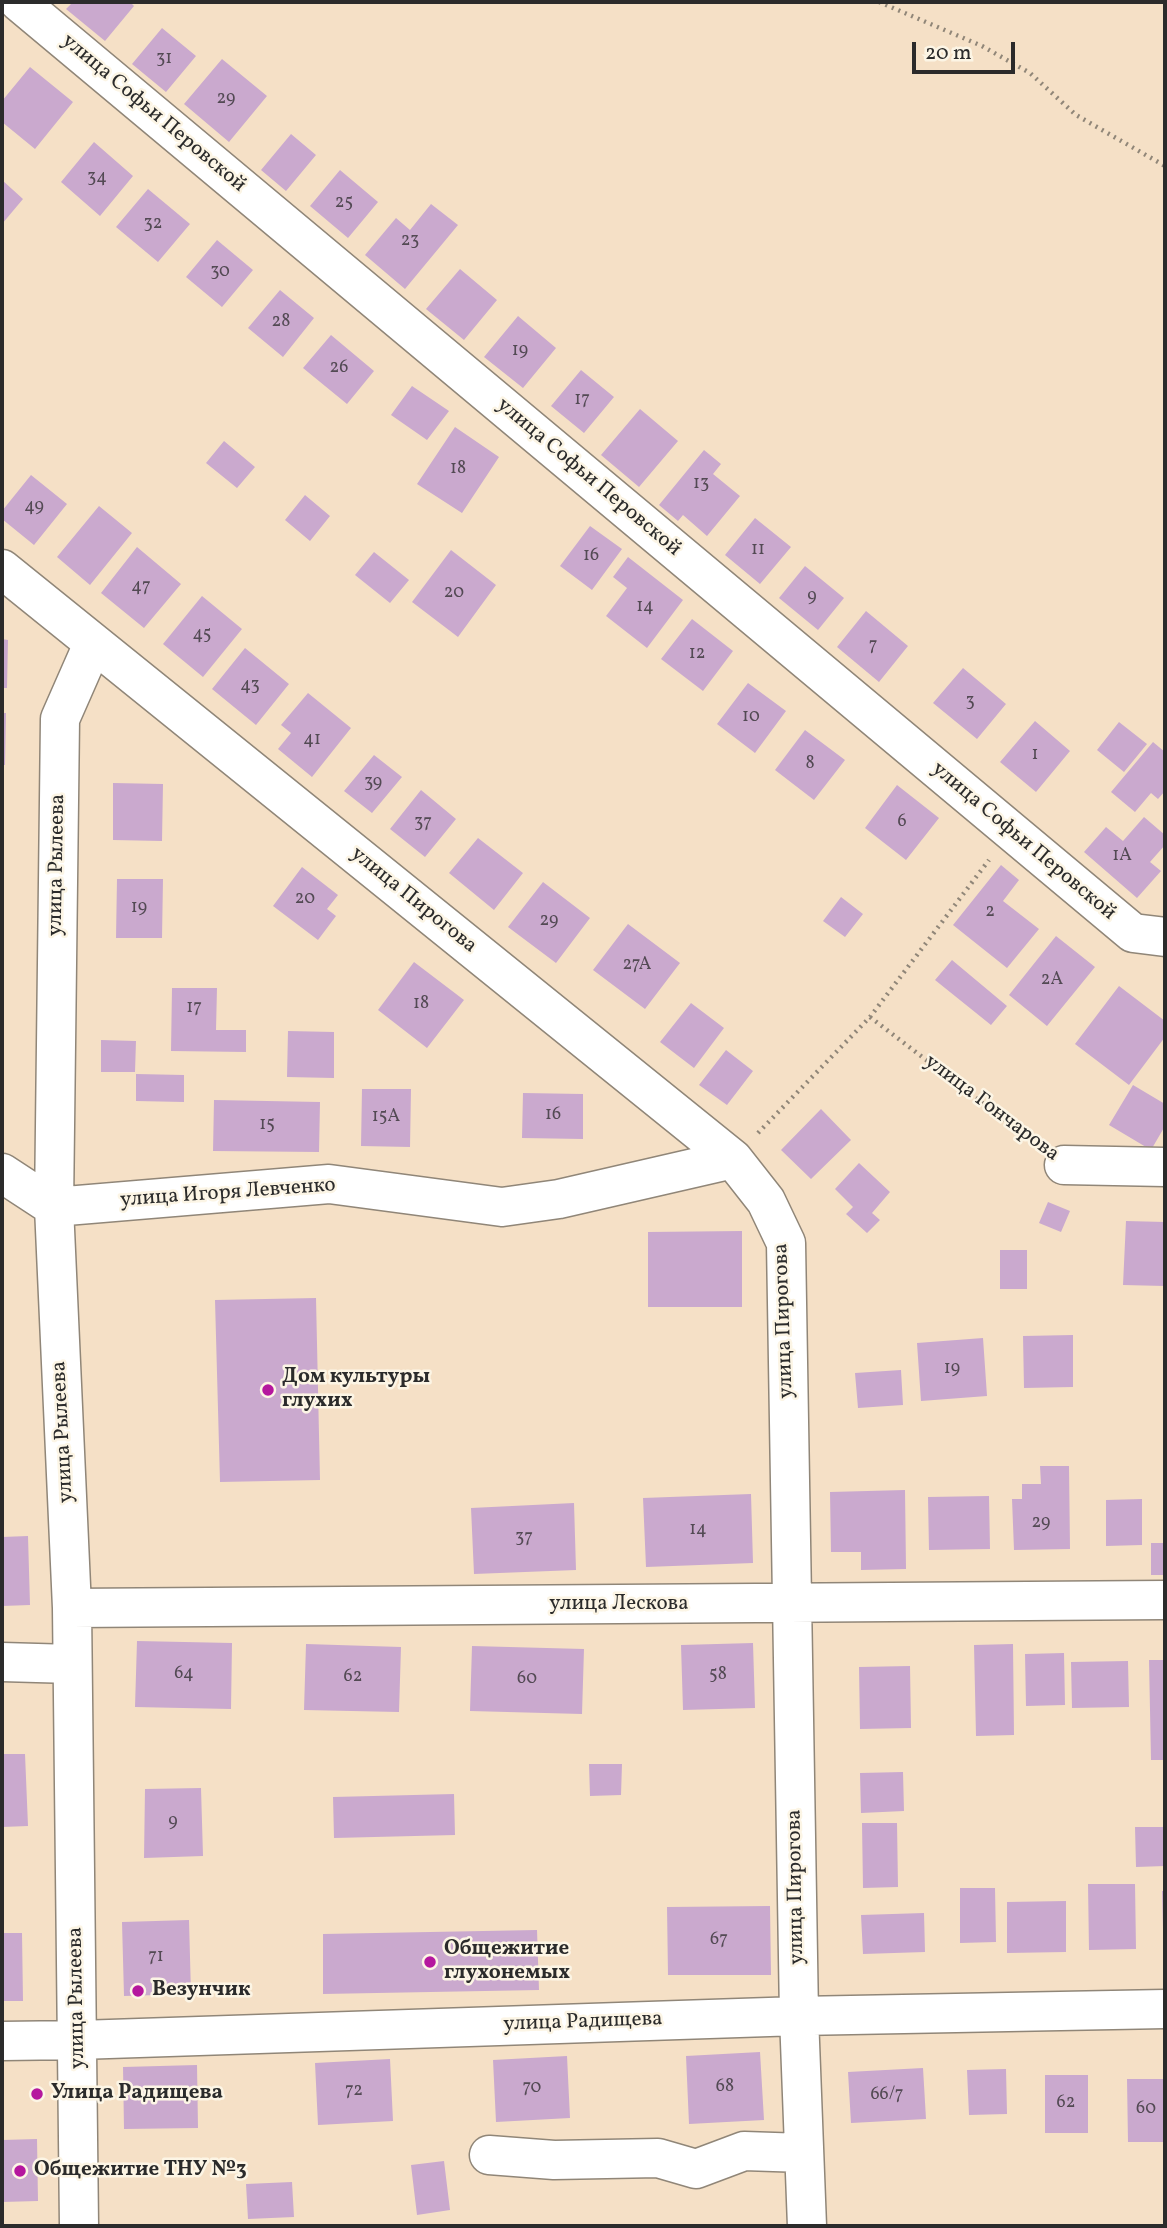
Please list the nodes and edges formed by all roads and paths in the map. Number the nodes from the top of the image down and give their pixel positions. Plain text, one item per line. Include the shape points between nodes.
1 (17, 2) edge
2 (879, 2) edge
3 (2, 18) edge
4 (1165, 166) edge
5 (2, 569) edge
6 (93, 644) junction
7 (1011, 832) junction
8 (1165, 937) edge
9 (870, 1017) junction
10 (733, 1159) junction
11 (1064, 1165) joint
12 (1165, 1167) edge
13 (2, 1173) edge
14 (54, 1208) junction
15 (1165, 1600) edge
16 (792, 1603) junction
17 (72, 1608) junction
18 (2, 1662) edge
19 (72, 1664) junction
20 (1165, 2008) edge
21 (799, 2016) junction
22 (79, 2040) junction
23 (2, 2041) edge
24 (804, 2153) junction
25 (489, 2155) dead end
26 (79, 2226) edge
27 (807, 2226) edge

1 - 3 street
1 - 7 street, улица Софьи Перовской
2 - 4 path via 982,46 1030,73 1076,115
5 - 6 street, улица Пирогова
6 - 10 street, улица Пирогова
6 - 14 street, улица Рылеева via 60,719
7 - 8 street, улица Софьи Перовской via 1133,933
7 - 9 path
9 - 10 path
9 - 11 path, улица Гончарова
10 - 14 street, улица Игоря Левченко via 559,1199 502,1207 330,1184
10 - 16 street, улица Пирогова via 766,1201 786,1243
11 - 12 street, улица Гончарова
13 - 14 street
14 - 17 street, улица Рылеева
15 - 16 street, улица Лескова
16 - 17 street, улица Лескова
16 - 21 street, улица Пирогова
17 - 19 street, улица Рылеева
18 - 19 street
19 - 22 street, улица Рылеева
20 - 21 street, улица Радищева
21 - 22 street, улица Радищева
21 - 24 street, улица Пирогова
22 - 23 street, улица Радищева
22 - 26 street, улица Рылеева
24 - 25 street via 744,2151 696,2169 658,2158 554,2160
24 - 27 street, улица Пирогова

